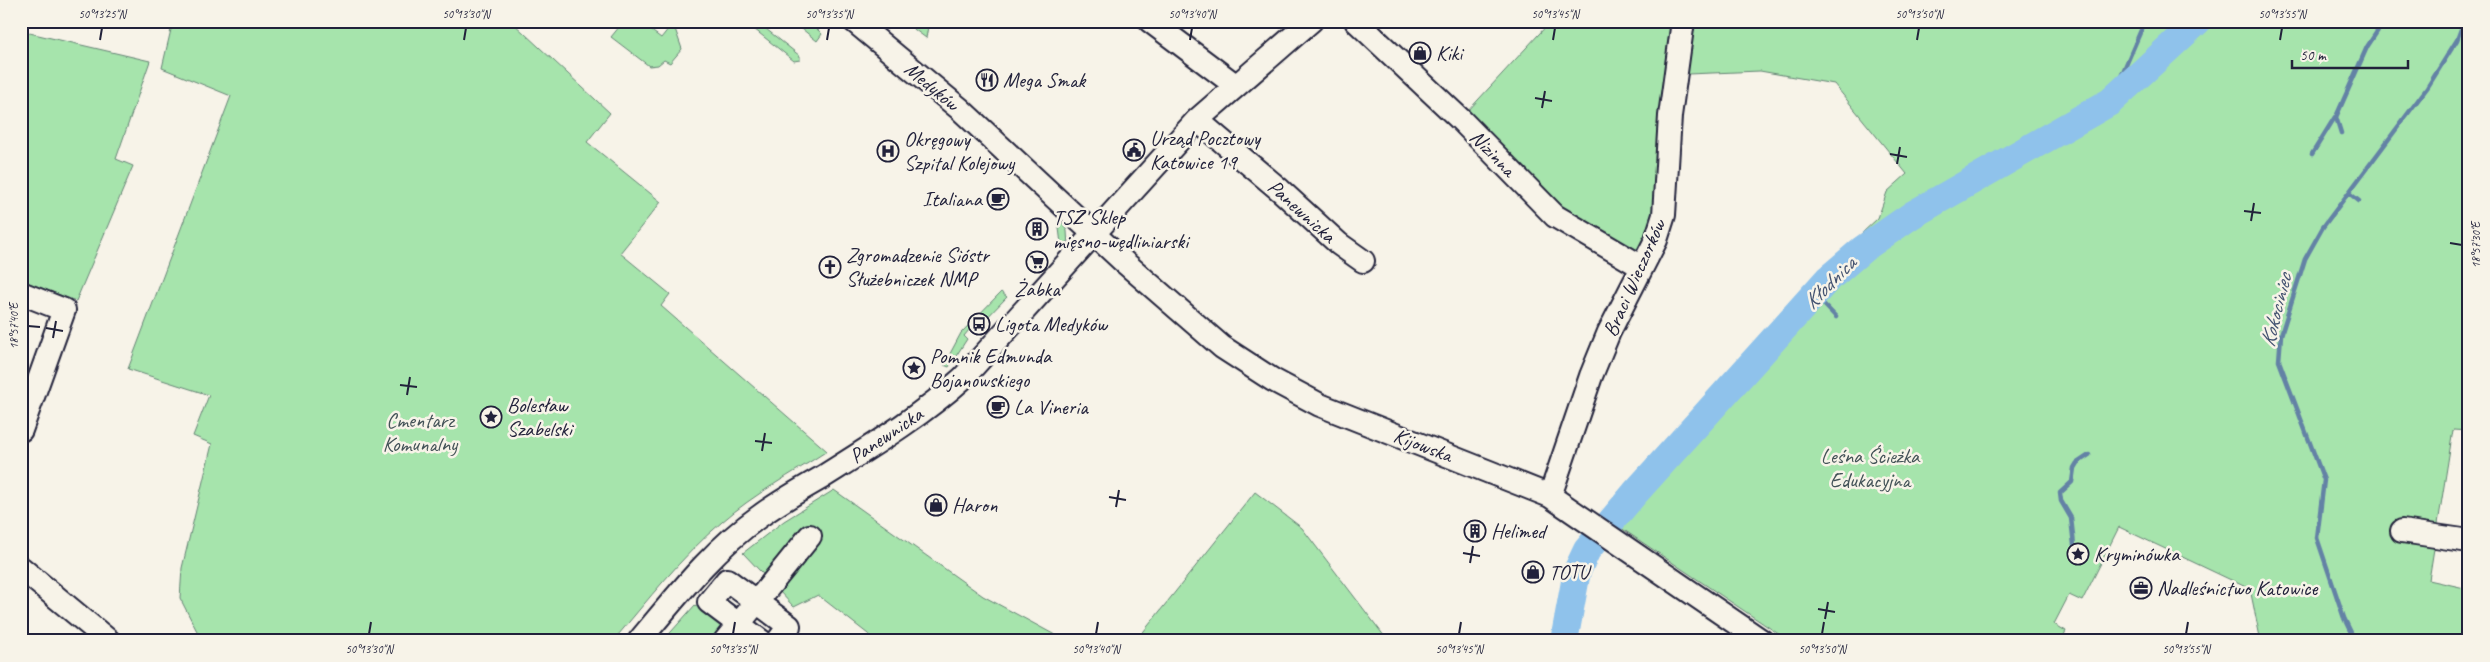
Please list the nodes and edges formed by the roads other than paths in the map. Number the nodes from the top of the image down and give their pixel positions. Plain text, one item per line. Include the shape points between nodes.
1 (854, 21) edge
2 (1150, 21) edge
3 (1311, 21) edge
4 (1356, 21) edge
5 (1683, 21) edge
6 (1235, 85) junction
7 (1197, 120) junction
8 (1095, 234) junction
9 (1363, 261) dead end
10 (1642, 267) junction
11 (21, 293) edge
12 (21, 430) edge
13 (1550, 496) junction
14 (2402, 532) dead end
15 (810, 536) dead end
16 (2469, 541) edge
17 (707, 562) junction
18 (21, 568) edge
19 (728, 580) junction
20 (756, 601) junction
21 (732, 632) edge
22 (109, 641) edge
23 (639, 641) edge
24 (761, 641) edge
25 (778, 641) edge
26 (1762, 641) edge

1 - 8 street, Medyków via 960,109
2 - 6 street
3 - 6 street, Panewnicka
4 - 10 street, Nizinna via 1460,119 1555,216
5 - 10 street, Braci Wieczorków via 1670,116 1664,215
6 - 7 street, Panewnicka
7 - 8 street, Panewnicka
7 - 9 street, Panewnicka via 1339,244
8 - 13 street, Kijowska via 1222,348 1289,389 1334,411
8 - 17 street, Panewnicka via 970,371 941,398 889,436 759,516
10 - 13 street, Braci Wieczorków via 1591,376
11 - 12 street via 64,310
13 - 26 street, Kijowska
14 - 16 street
15 - 20 street
17 - 19 street
17 - 23 street, Panewnicka
18 - 22 street
19 - 20 street
19 - 21 street via 709,602
20 - 21 street
20 - 25 street via 789,626
21 - 24 street

